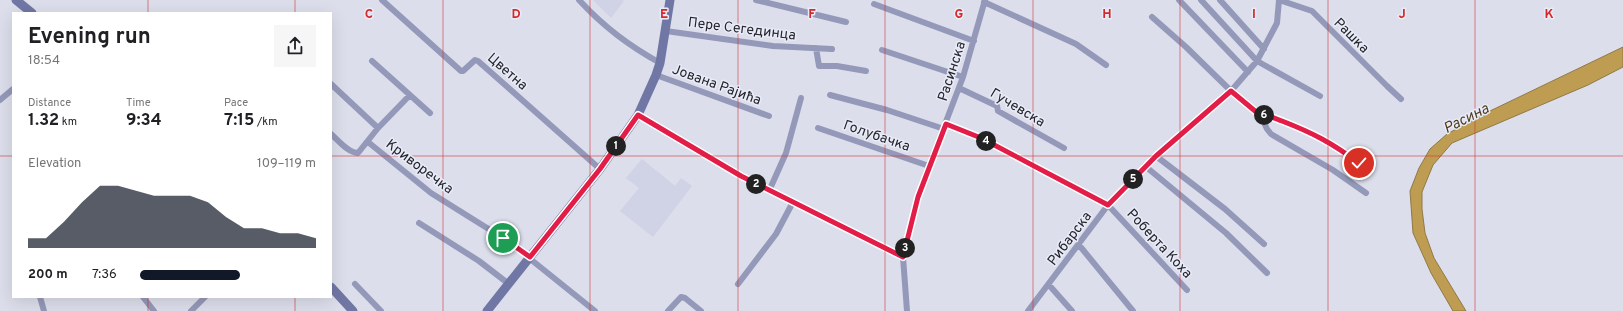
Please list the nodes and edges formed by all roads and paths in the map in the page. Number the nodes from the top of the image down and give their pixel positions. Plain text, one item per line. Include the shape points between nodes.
1 (16, 0) edge
2 (382, 0) edge
3 (579, 0) edge
4 (670, 0) edge
5 (756, 0) edge
6 (1179, 0) edge
7 (1201, 0) edge
8 (1220, 0) edge
9 (1279, 0) edge
10 (985, 1) edge
11 (874, 4) dead end
12 (31, 12) edge
13 (1152, 17) dead end
14 (846, 22) dead end
15 (666, 31) junction
16 (974, 41) junction
17 (816, 48) junction
18 (832, 49) dead end
19 (1264, 49) junction
20 (882, 50) dead end
21 (372, 61) dead end
22 (1257, 61) junction
23 (660, 63) junction
24 (1106, 65) dead end
25 (866, 71) dead end
26 (1248, 72) junction
27 (656, 74) junction
28 (963, 78) junction
29 (332, 85) edge
30 (959, 88) junction
31 (12, 90) edge
32 (1231, 91) junction
33 (410, 95) junction
34 (830, 96) dead end
35 (1320, 96) dead end
36 (801, 98) dead end
37 (1401, 99) dead end
38 (0, 100) edge
39 (430, 113) dead end
40 (638, 115) junction
41 (769, 116) dead end
42 (1261, 116) junction
43 (945, 127) junction
44 (378, 128) junction
45 (818, 128) dead end
46 (332, 135) edge
47 (368, 142) junction
48 (1064, 148) dead end
49 (1156, 156) junction
50 (1359, 163) dead end
51 (929, 166) junction
52 (1146, 166) junction
53 (600, 169) junction
54 (769, 191) junction
55 (1366, 193) dead end
56 (793, 202) junction
57 (1108, 205) junction
58 (420, 223) dead end
59 (1264, 244) dead end
60 (1079, 245) junction
61 (529, 257) junction
62 (903, 257) junction
63 (1267, 273) dead end
64 (355, 284) dead end
65 (509, 284) junction
66 (738, 284) dead end
67 (1049, 285) junction
68 (332, 288) edge
69 (1188, 290) dead end
70 (40, 298) edge
71 (143, 298) edge
72 (204, 298) edge
73 (1031, 310) edge
74 (44, 311) edge
75 (154, 311) edge
76 (191, 311) edge
77 (354, 311) edge
78 (381, 311) edge
79 (487, 311) edge
80 (595, 311) edge
81 (668, 311) edge
82 (701, 311) edge
83 (907, 311) edge
84 (1072, 311) edge
85 (1133, 311) edge

1 - 12 street
2 - 53 street, Цветна via 461,71 478,60
3 - 23 street via 620,38
4 - 15 street
5 - 14 street
6 - 26 street
7 - 22 street
8 - 19 street
9 - 19 street, Рибарска via 1277,23
9 - 37 street, Рашка via 1312,11
10 - 16 street, Расинска
10 - 24 street via 1076,44
11 - 16 street
13 - 32 street
15 - 17 street, Пере Сегединца via 773,46
15 - 23 street
16 - 28 street, Расинска
17 - 18 street, Пере Сегединца
17 - 25 street via 819,66
19 - 22 street, Рибарска
20 - 28 street
21 - 33 street
22 - 26 street, Рибарска
22 - 35 street
23 - 27 street
26 - 32 street, Рибарска
27 - 40 street
27 - 41 street, Јована Рајића
28 - 30 street, Расинска
29 - 44 street, Криворечка
30 - 43 street, Расинска
30 - 48 street, Гучевска via 997,106 998,111
31 - 38 street
32 - 42 street
32 - 49 street, Рибарска
33 - 39 street
33 - 44 street
34 - 43 street, Роберта Коха
36 - 54 street via 786,153
40 - 53 street
40 - 54 street
42 - 50 street via 1277,119 1315,134
42 - 55 street via 1271,134 1333,170
43 - 51 street, Расинска
43 - 57 street, Роберта Коха via 981,138
44 - 47 street, Криворечка
45 - 51 street, Голубачка
46 - 47 street via 354,153 361,151
47 - 61 street, Криворечка via 431,193
49 - 52 street, Рибарска
49 - 59 street
51 - 62 street, Расинска via 918,197
52 - 57 street, Рибарска
52 - 63 street via 1226,233
53 - 61 street
54 - 56 street
56 - 62 street
56 - 66 street via 776,234
57 - 60 street, Рибарска
57 - 69 street, Роберта Коха
58 - 65 street via 479,261
60 - 67 street, Рибарска
60 - 85 street
61 - 65 street
61 - 80 street, Криворечка
62 - 83 street, Расинска
64 - 78 street
65 - 79 street
67 - 73 street, Рибарска
67 - 84 street
68 - 77 street
70 - 74 street
71 - 75 street
72 - 76 street
81 - 82 street via 681,297

